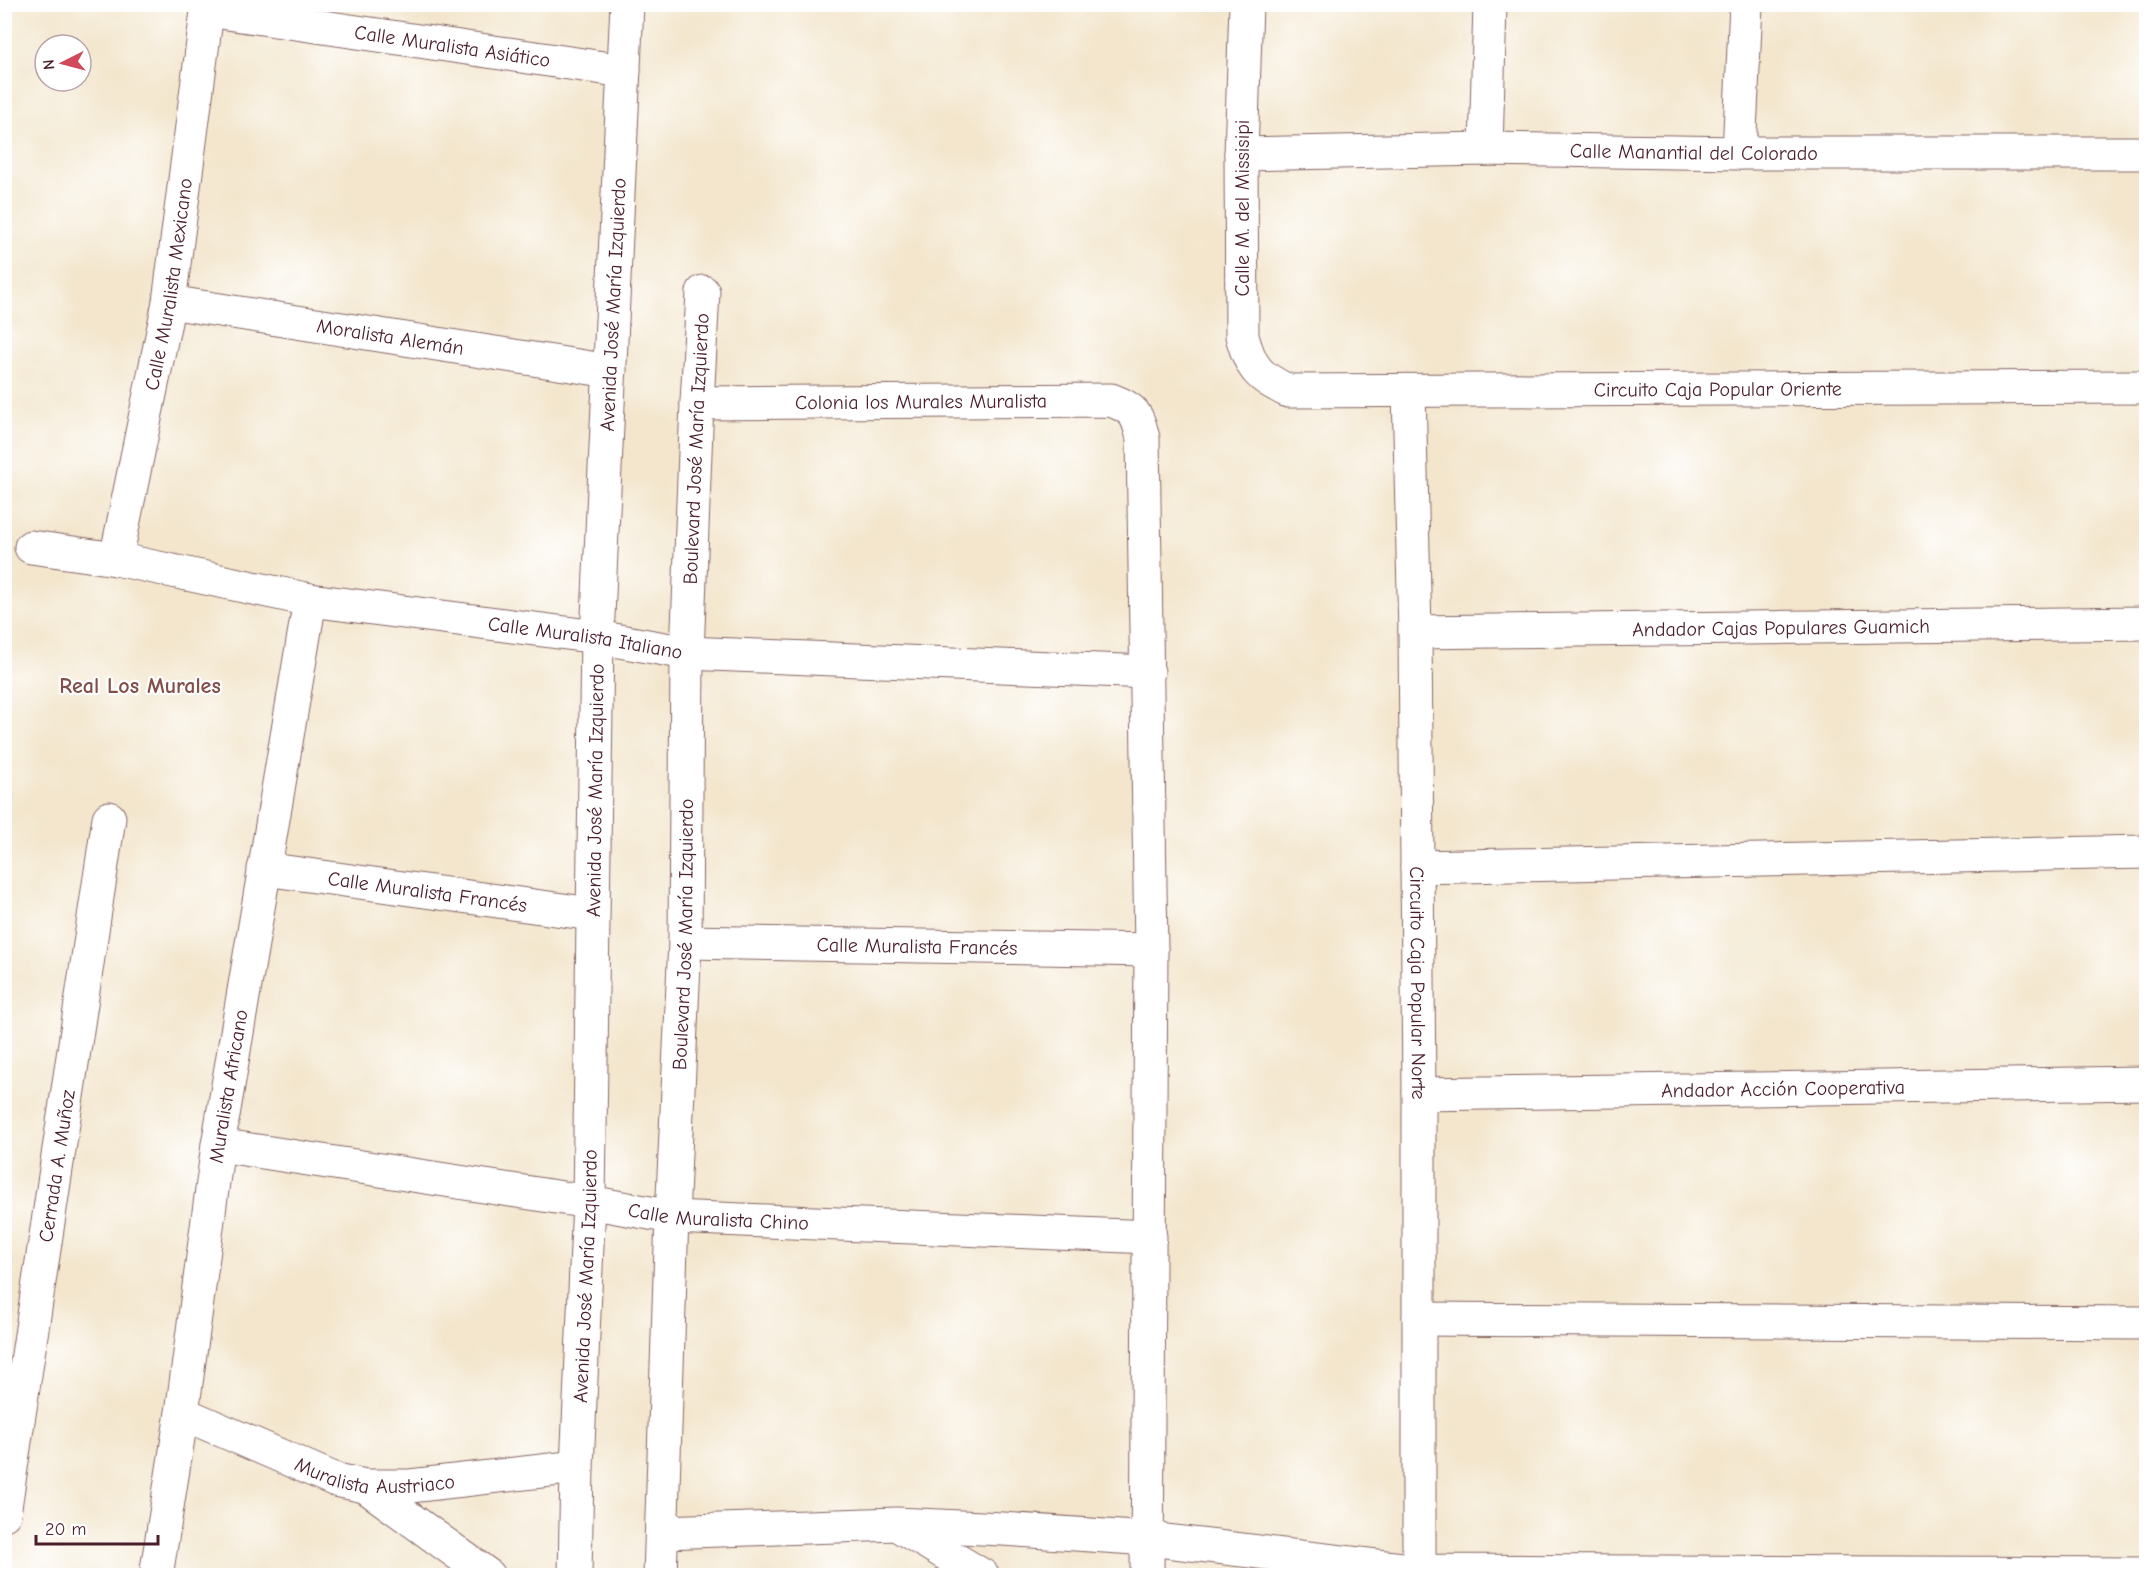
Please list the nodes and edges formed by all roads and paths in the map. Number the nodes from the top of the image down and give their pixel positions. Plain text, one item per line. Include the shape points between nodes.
1 (627, 4) edge
2 (1246, 4) edge
3 (1490, 4) edge
4 (1746, 4) edge
5 (207, 7) edge
6 (624, 71) junction
7 (1486, 149) junction
8 (1738, 153) junction
9 (2146, 153) edge
10 (1241, 154) junction
11 (703, 292) dead end
12 (169, 302) junction
13 (610, 371) junction
14 (2146, 387) edge
15 (1288, 391) joint
16 (1409, 391) junction
17 (697, 403) junction
18 (31, 547) dead end
19 (116, 559) junction
20 (310, 600) junction
21 (2146, 623) edge
22 (1415, 632) junction
23 (597, 637) junction
24 (687, 653) junction
25 (1148, 672) junction
26 (109, 818) dead end
27 (2146, 852) edge
28 (1417, 867) junction
29 (264, 869) junction
30 (592, 914) junction
31 (685, 942) junction
32 (1151, 950) junction
33 (2146, 1083) edge
34 (1419, 1094) junction
35 (218, 1145) junction
36 (589, 1202) junction
37 (672, 1217) junction
38 (1150, 1237) junction
39 (1419, 1320) junction
40 (2146, 1323) edge
41 (182, 1413) junction
42 (577, 1467) junction
43 (365, 1486) junction
44 (4, 1514) edge
45 (897, 1524) junction
46 (662, 1532) junction
47 (1149, 1539) junction
48 (1419, 1573) edge
49 (2146, 1574) edge
50 (156, 1575) edge
51 (489, 1575) edge
52 (575, 1575) edge
53 (660, 1575) edge
54 (983, 1575) edge
55 (1147, 1575) edge

1 - 6 street, Avenida José María Izquierdo
2 - 10 street, Calle M. del Missisipi
3 - 7 street
4 - 8 street
5 - 6 street, Calle Muralista Asiático
5 - 12 street, Calle Muralista Mexicano
6 - 13 street, Avenida José María Izquierdo
7 - 8 street, Calle Manantial del Colorado
7 - 10 street, Calle Manantial del Colorado
8 - 9 street, Calle Manantial del Colorado
10 - 15 street, Calle M. del Missisipi via 1242,336 1249,360 1264,379
11 - 17 street, Boulevard José María Izquierdo
12 - 13 street, Moralista Alemán
12 - 19 street, Calle Muralista Mexicano
13 - 23 street, Avenida José María Izquierdo
14 - 16 street, Circuito Caja Popular Oriente
15 - 16 street, Circuito Caja Popular Oriente
16 - 22 street, Circuito Caja Popular Norte
17 - 24 street, Boulevard José María Izquierdo
17 - 25 street, Colonia los Murales Muralista via 1112,400 1128,407 1138,417 1143,438
18 - 19 street, Calle Muralista Italiano
19 - 20 street, Calle Muralista Italiano
20 - 23 street, Calle Muralista Italiano
20 - 29 street, Muralista Africano
21 - 22 street, Andador Cajas Populares Guamich
22 - 28 street, Circuito Caja Popular Norte
23 - 24 street, Calle Muralista Italiano
23 - 30 street, Avenida José María Izquierdo
24 - 25 street, Calle Muralista Italiano
24 - 31 street, Boulevard José María Izquierdo
25 - 32 street
26 - 44 street, Cerrada A. Muñoz
27 - 28 street
28 - 34 street, Circuito Caja Popular Norte
29 - 30 street, Calle Muralista Francés
29 - 35 street, Muralista Africano
30 - 36 street, Avenida José María Izquierdo
31 - 32 street, Calle Muralista Francés
31 - 37 street, Boulevard José María Izquierdo
32 - 38 street
33 - 34 street, Andador Acción Cooperativa
34 - 39 street, Circuito Caja Popular Norte
35 - 36 street, Calle Muralista Chino
35 - 41 street, Muralista Africano
36 - 37 street, Calle Muralista Chino
36 - 42 street, Avenida José María Izquierdo
37 - 38 street, Calle Muralista Chino
37 - 46 street, Boulevard José María Izquierdo
38 - 47 street
39 - 40 street
39 - 48 street, Circuito Caja Popular Norte
41 - 43 street, Muralista Austriaco via 336,1480
41 - 50 street, Muralista Africano
42 - 43 street, Muralista Austriaco via 410,1486
42 - 52 street, Avenida José María Izquierdo
43 - 51 street
45 - 46 street
45 - 47 street
45 - 54 street
46 - 53 street, Boulevard José María Izquierdo
47 - 48 street
47 - 55 street
48 - 49 street

